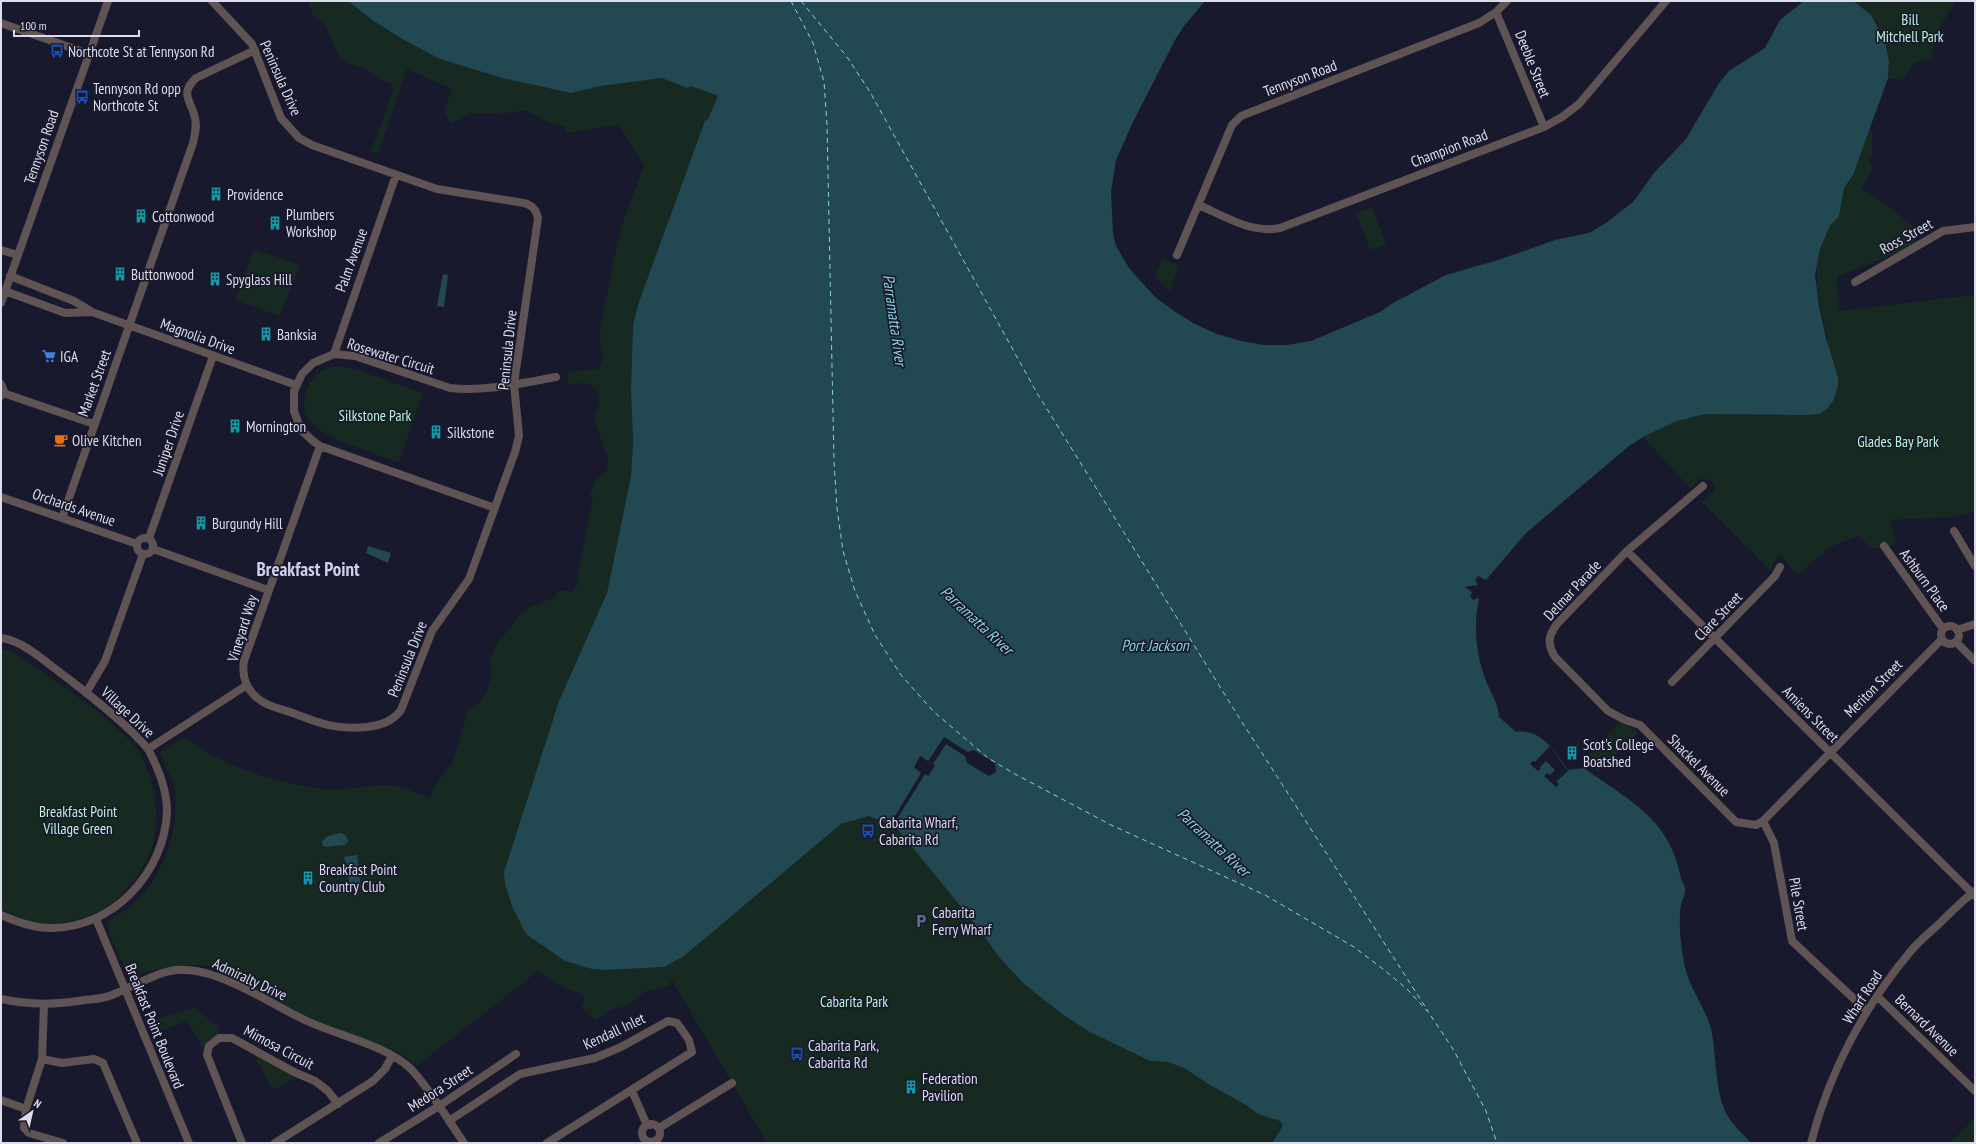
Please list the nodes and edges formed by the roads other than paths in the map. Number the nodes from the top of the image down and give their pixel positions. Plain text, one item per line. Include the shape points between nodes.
1 (108, 1) edge
2 (212, 1) edge
3 (1506, 1) edge
4 (1666, 1) edge
5 (1496, 12) junction
6 (1, 23) edge
7 (255, 50) junction
8 (89, 54) junction
9 (1544, 127) junction
10 (396, 175) junction
11 (1198, 205) junction
12 (1975, 227) edge
13 (1, 250) edge
14 (18, 255) junction
15 (1177, 255) dead end
16 (10, 276) junction
17 (1855, 282) dead end
18 (5, 290) junction
19 (1, 303) edge
20 (92, 312) junction
21 (130, 326) junction
22 (334, 354) junction
23 (213, 356) junction
24 (556, 377) dead end
25 (1, 384) edge
26 (514, 384) junction
27 (296, 385) junction
28 (2, 395) edge
29 (94, 424) junction
30 (320, 446) junction
31 (1703, 486) dead end
32 (1, 497) edge
33 (495, 508) junction
34 (62, 518) junction
35 (1954, 531) dead end
36 (149, 538) junction
37 (137, 544) junction
38 (1884, 546) dead end
39 (154, 549) junction
40 (1627, 551) junction
41 (143, 554) junction
42 (1975, 566) edge
43 (1780, 567) dead end
44 (268, 590) junction
45 (1975, 624) edge
46 (1943, 629) junction
47 (1957, 630) junction
48 (1, 638) edge
49 (1715, 638) junction
50 (1942, 639) junction
51 (1956, 642) junction
52 (1975, 661) edge
53 (1672, 682) dead end
54 (246, 685) junction
55 (86, 693) junction
56 (1625, 720) joint
57 (148, 749) junction
58 (1830, 752) junction
59 (1760, 823) junction
60 (1974, 894) edge
61 (1, 915) edge
62 (96, 919) junction
63 (125, 990) junction
64 (1877, 996) junction
65 (1, 998) edge
66 (44, 1005) junction
67 (1867, 1012) junction
68 (516, 1054) dead end
69 (392, 1056) junction
70 (42, 1059) junction
71 (732, 1082) dead end
72 (632, 1091) junction
73 (1975, 1091) edge
74 (1, 1100) edge
75 (338, 1104) junction
76 (439, 1106) junction
77 (26, 1109) junction
78 (449, 1121) junction
79 (650, 1125) junction
80 (659, 1128) junction
81 (644, 1138) junction
82 (657, 1142) edge
83 (62, 1143) edge
84 (137, 1143) edge
85 (188, 1143) edge
86 (242, 1143) edge
87 (275, 1143) edge
88 (379, 1143) edge
89 (464, 1143) edge
90 (547, 1143) edge
91 (636, 1143) edge
92 (1811, 1143) edge

1 - 8 street, Tennyson Road
2 - 7 street, Peninsula Drive via 247,37
3 - 5 street, Tennyson Road
4 - 9 street, Champion Road via 1579,104
5 - 9 street, Deeble Street
5 - 11 street, Tennyson Road via 1479,24 1241,116 1232,125
6 - 8 street
7 - 10 street, Peninsula Drive via 281,118 299,138
7 - 21 street, Market Street via 196,78 189,85 187,93 197,128
8 - 14 street, Tennyson Road
9 - 11 street, Champion Road via 1275,229 1260,230
10 - 22 street, Palm Avenue
10 - 26 street, Peninsula Drive via 450,192 529,204 537,212
11 - 15 street, Tennyson Road
12 - 17 street, Ross Street via 1943,231
13 - 14 street
14 - 16 street, Tennyson Road
16 - 18 street, Tennyson Road
16 - 20 street, Magnolia Drive via 74,301
18 - 19 street, Tennyson Road
18 - 20 street, Magnolia Drive via 65,313
20 - 21 street, Magnolia Drive
21 - 23 street, Magnolia Drive
21 - 29 street, Market Street
22 - 26 street, Rosewater Circuit via 355,356 450,388 462,390
22 - 27 street, Rosewater Circuit via 313,363
23 - 27 street, Magnolia Drive
23 - 36 street, Juniper Drive
24 - 26 street, Rosewater Circuit
25 - 28 street via 4,388
26 - 33 street, Peninsula Drive via 519,436
27 - 30 street, Rosewater Circuit via 293,402 296,420 306,436
28 - 29 street
29 - 34 street, Market Street
30 - 33 street, Rosewater Circuit
30 - 44 street, Vineyard Way
31 - 40 street, Delmar Parade
32 - 34 street, Orchards Avenue
33 - 54 street, Peninsula Drive via 470,578 432,631 406,701 396,717 381,725 338,728 262,702
34 - 37 street, Orchards Avenue
35 - 42 street
36 - 37 street via 140,539
36 - 39 street
37 - 41 street via 137,549
38 - 46 street, Ashburn Place
39 - 41 street via 148,554
39 - 44 street
40 - 49 street, Amiens Street
40 - 56 street, Delmar Parade via 1557,624 1550,633 1549,640 1555,657 1608,711
41 - 55 street via 105,661
43 - 49 street, Clare Street via 1775,576
44 - 54 street, Vineyard Way via 244,661
45 - 47 street
46 - 47 street via 1953,627
46 - 50 street
47 - 51 street via 1960,635
48 - 55 street, Village Drive via 22,645
49 - 53 street, Clare Street
49 - 58 street, Amiens Street
50 - 51 street
50 - 58 street, Meriton Street
51 - 52 street
54 - 57 street, Vineyard Way
55 - 57 street, Village Drive
56 - 59 street, Shackel Avenue via 1640,725 1736,822
57 - 62 street, Village Drive via 158,770 167,811 159,853 151,869 128,896
58 - 59 street, Meriton Street
58 - 60 street, Amiens Street
59 - 67 street, Pile Street via 1774,844 1792,941
60 - 64 street, Wharf Road via 1911,951
61 - 62 street, Village Drive via 18,923 52,928
62 - 63 street, Breakfast Point Boulevard
63 - 66 street, Admiralty Drive via 109,996
63 - 69 street, Admiralty Drive via 174,970 193,970 232,983 318,1026
63 - 85 street, Breakfast Point Boulevard
64 - 67 street, Wharf Road
64 - 73 street, Bernard Avenue
65 - 66 street, Admiralty Drive
66 - 70 street
67 - 92 street, Wharf Road via 1834,1075
68 - 76 street, Medora Street
69 - 75 street via 373,1081
69 - 76 street, Admiralty Drive via 411,1070
70 - 77 street
70 - 84 street via 62,1063 94,1059 103,1063
71 - 80 street
72 - 78 street, Kendall Inlet via 692,1052 689,1040 677,1022 668,1021 595,1058 520,1074
72 - 79 street via 646,1123
72 - 90 street, Kendall Inlet
74 - 77 street
75 - 86 street, Mimosa Circuit via 328,1091 315,1081 232,1038 219,1038 209,1046 207,1055
75 - 87 street
76 - 78 street, Admiralty Drive
76 - 88 street, Medora Street
77 - 83 street via 24,1128 29,1133
78 - 89 street, Admiralty Drive
79 - 80 street
79 - 81 street via 644,1130
80 - 82 street via 660,1136
81 - 82 street via 650,1142
81 - 91 street

